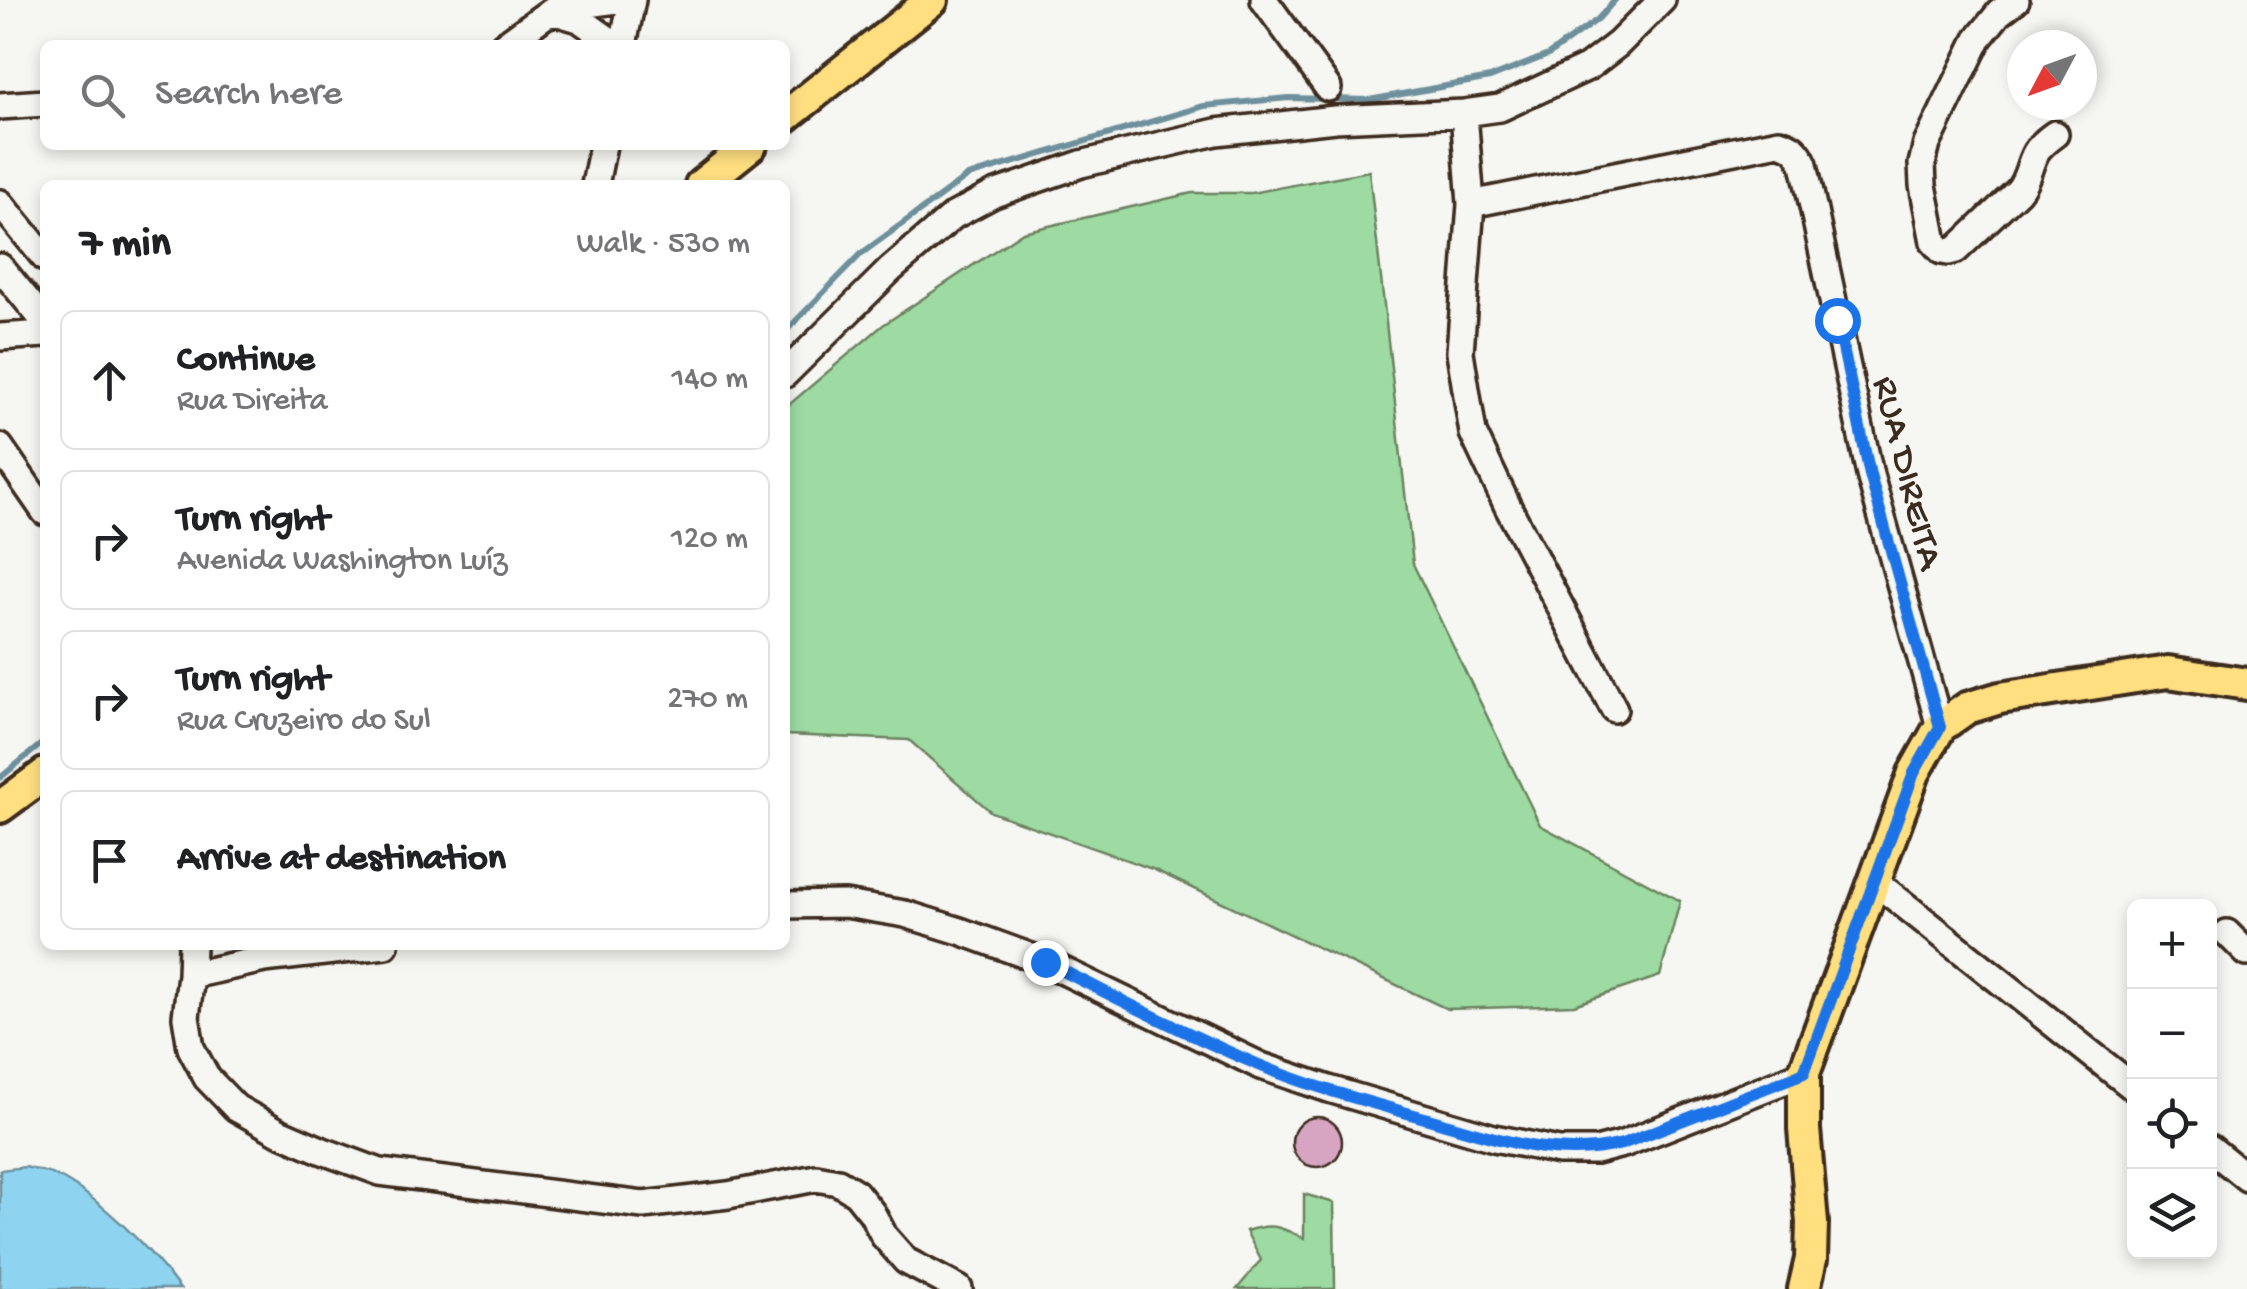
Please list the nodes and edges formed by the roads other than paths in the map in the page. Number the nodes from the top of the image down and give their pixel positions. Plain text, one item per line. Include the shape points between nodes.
1 (617, 0) edge
2 (632, 0) edge
3 (932, 0) edge
4 (1264, 0) edge
5 (1662, 0) edge
6 (2016, 0) edge
7 (555, 9) edge
8 (511, 40) edge
9 (613, 40) edge
10 (621, 40) edge
11 (1328, 88) dead end
12 (40, 103) edge
13 (0, 106) edge
14 (1464, 113) junction
15 (790, 114) edge
16 (2055, 134) dead end
17 (602, 150) edge
18 (744, 150) edge
19 (596, 180) edge
20 (706, 180) edge
21 (0, 203) edge
22 (1471, 204) junction
23 (40, 252) edge
24 (0, 267) edge
25 (40, 316) edge
26 (40, 334) edge
27 (0, 336) edge
28 (790, 369) edge
29 (0, 447) edge
30 (40, 505) edge
31 (2247, 684) edge
32 (1614, 709) dead end
33 (1940, 727) junction
34 (40, 778) edge
35 (0, 807) edge
36 (1873, 880) junction
37 (790, 905) edge
38 (2227, 933) dead end
39 (192, 950) edge
40 (342, 950) edge
41 (2247, 953) edge
42 (191, 975) junction
43 (1804, 1073) junction
44 (2127, 1082) edge
45 (2217, 1154) edge
46 (2247, 1178) edge
47 (959, 1289) edge
48 (1804, 1289) edge

1 - 7 street
2 - 10 street
3 - 15 main road
4 - 11 street
5 - 14 street via 1588,67 1500,108
6 - 16 street via 1978,39 1927,144 1923,185 1937,247 1956,250 2018,191 2040,145
7 - 8 street
7 - 9 street
12 - 13 street
14 - 22 street
14 - 28 street via 1216,132 1081,164 994,194 952,216
17 - 19 street
18 - 20 main road
21 - 23 street
22 - 32 street via 1460,352 1473,433
22 - 33 street, RUA DIREITA via 1779,142 1799,152 1870,475
24 - 25 street
26 - 27 street
29 - 30 street
31 - 33 main road via 2168,672 2000,698 1967,708
33 - 36 main road via 1914,773
34 - 35 main road
36 - 43 main road
36 - 44 street
37 - 43 street via 845,904 960,931 1045,962 1260,1066 1558,1152 1622,1144
38 - 41 street
39 - 42 street
40 - 42 street
42 - 47 street via 186,1016 191,1048 207,1078 236,1108 323,1152 380,1172 643,1205 816,1178 838,1182 856,1193 906,1261
43 - 48 main road via 1812,1223
45 - 46 street

